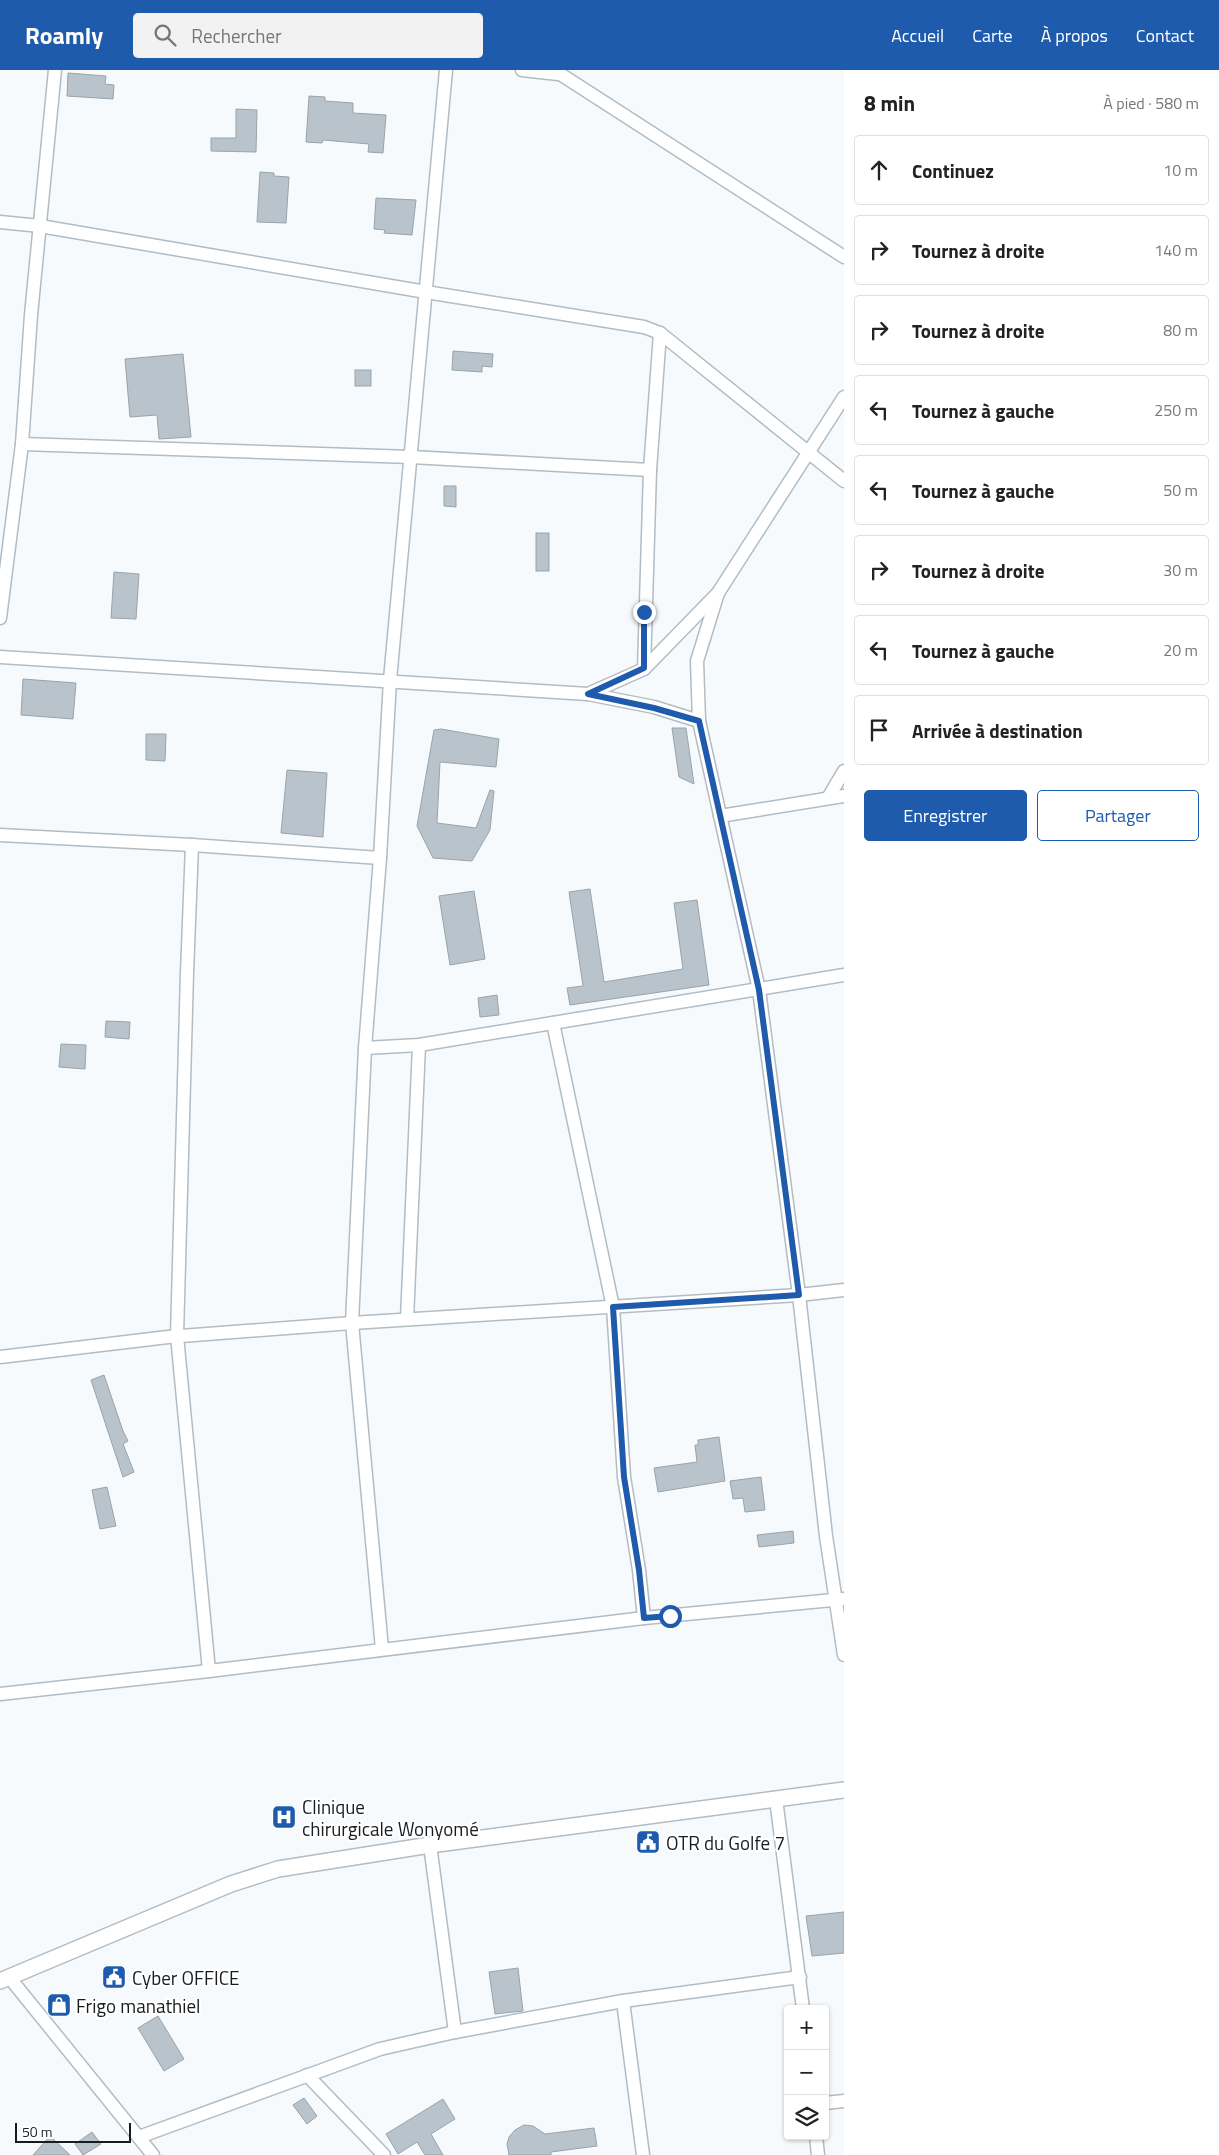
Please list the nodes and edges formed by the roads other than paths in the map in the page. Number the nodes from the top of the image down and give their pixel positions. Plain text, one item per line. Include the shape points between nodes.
1 (55, 70) edge
2 (446, 70) edge
3 (522, 70) edge
4 (556, 72) edge
5 (0, 222) edge
6 (40, 226) junction
7 (844, 257) edge
8 (426, 292) junction
9 (660, 333) junction
10 (844, 397) edge
11 (22, 444) junction
12 (808, 452) junction
13 (411, 457) junction
14 (650, 470) junction
15 (844, 481) edge
16 (718, 593) junction
17 (0, 618) edge
18 (0, 657) edge
19 (644, 668) junction
20 (390, 680) junction
21 (588, 694) junction
22 (699, 721) junction
23 (844, 771) edge
24 (844, 796) edge
25 (828, 798) junction
26 (720, 816) junction
27 (0, 835) edge
28 (192, 844) junction
29 (380, 858) junction
30 (844, 975) edge
31 (759, 990) junction
32 (553, 1023) junction
33 (419, 1045) junction
34 (365, 1048) junction
35 (844, 1290) edge
36 (799, 1295) junction
37 (613, 1307) junction
38 (407, 1319) junction
39 (352, 1323) junction
40 (177, 1336) junction
41 (0, 1357) edge
42 (840, 1599) edge
43 (644, 1618) junction
44 (382, 1649) junction
45 (844, 1655) edge
46 (209, 1671) junction
47 (0, 1694) edge
48 (844, 1790) edge
49 (776, 1799) junction
50 (430, 1845) junction
51 (800, 1977) junction
52 (4, 1979) edge
53 (624, 2001) junction
54 (803, 2005) edge
55 (455, 2032) junction
56 (307, 2075) junction
57 (844, 2101) edge
58 (829, 2102) edge
59 (139, 2137) junction
60 (816, 2140) edge
61 (152, 2155) edge
62 (384, 2155) edge
63 (643, 2155) edge
64 (818, 2155) edge

1 - 6 street
2 - 8 street
3 - 4 street
4 - 7 street
5 - 6 street
6 - 8 street
6 - 11 street
8 - 9 street via 644,327
8 - 13 street
9 - 12 street
9 - 14 street
10 - 12 street
11 - 13 street
11 - 17 street
12 - 15 street
12 - 16 street
13 - 14 street
13 - 20 street
14 - 19 street
16 - 19 street
16 - 22 street via 697,661
18 - 20 street
19 - 21 street
20 - 21 street
20 - 29 street
21 - 22 street
22 - 26 street
23 - 25 street
24 - 25 street
25 - 26 street
26 - 31 street
27 - 28 street
28 - 29 street
28 - 40 street
29 - 34 street
30 - 31 street
31 - 32 street
31 - 36 street
32 - 33 street
32 - 37 street
33 - 34 street
33 - 38 street
34 - 39 street
35 - 36 street
36 - 37 street
36 - 42 street via 826,1536
37 - 38 street
37 - 43 street via 624,1477
38 - 39 street
39 - 40 street
39 - 44 street
40 - 41 street
40 - 46 street
42 - 43 street
42 - 45 street
43 - 44 street
44 - 46 street
46 - 47 street
48 - 49 street
49 - 50 street
49 - 51 street
50 - 52 street via 278,1869 231,1884
50 - 55 street
51 - 53 street
51 - 54 street
52 - 59 street
53 - 55 street
53 - 63 street
55 - 56 street via 380,2049
56 - 59 street
56 - 62 street
57 - 58 street
59 - 61 street
60 - 64 street

